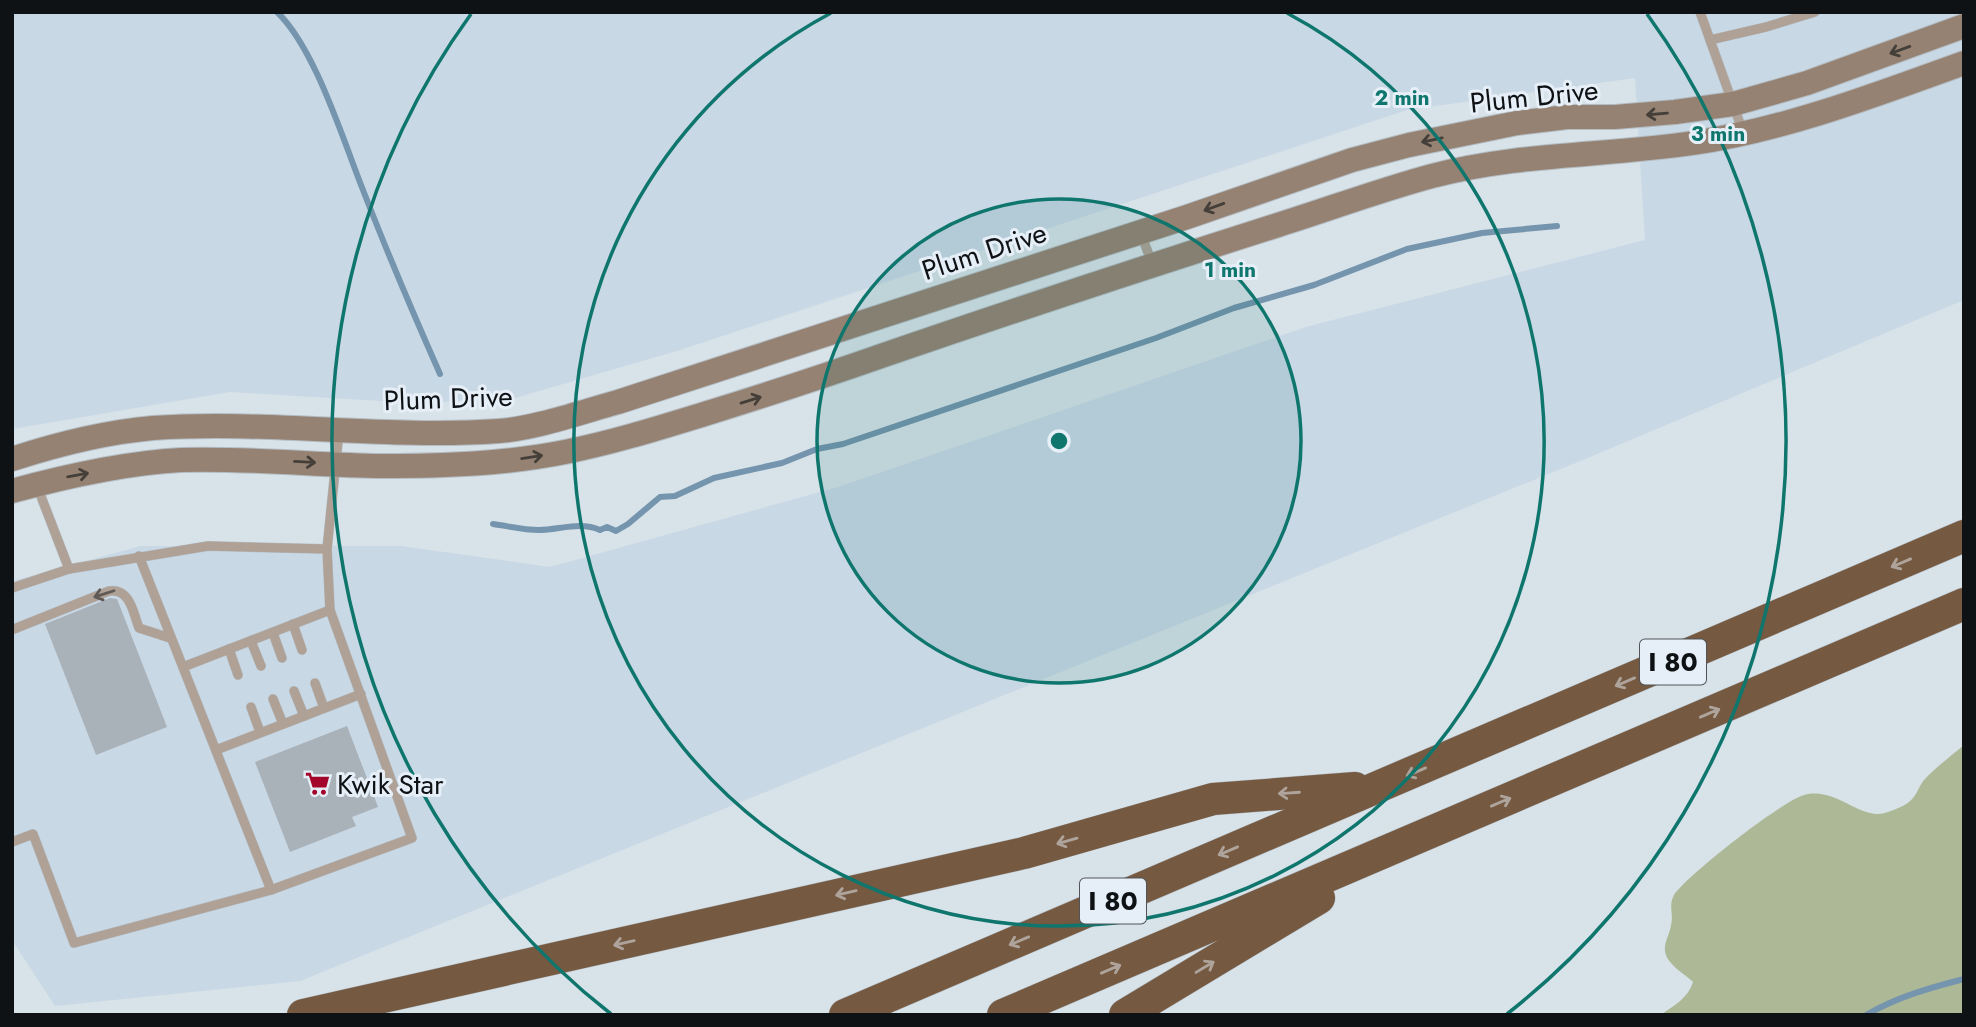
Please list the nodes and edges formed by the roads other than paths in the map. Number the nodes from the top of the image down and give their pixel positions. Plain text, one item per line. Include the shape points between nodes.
1 (1700, 12) edge
2 (1815, 12) edge
3 (1964, 26) edge
4 (1710, 40) junction
5 (1964, 63) edge
6 (1733, 104) junction
7 (1744, 134) junction
8 (1141, 232) junction
9 (1153, 265) junction
10 (339, 430) junction
11 (12, 459) edge
12 (335, 464) junction
13 (37, 484) junction
14 (12, 491) edge
15 (1964, 536) edge
16 (327, 549) junction
17 (139, 556) junction
18 (69, 569) junction
19 (12, 588) edge
20 (1964, 604) edge
21 (330, 610) junction
22 (293, 624) junction
23 (13, 629) edge
24 (273, 633) junction
25 (170, 638) junction
26 (251, 641) junction
27 (229, 649) junction
28 (303, 650) dead end
29 (282, 658) dead end
30 (261, 666) dead end
31 (183, 667) junction
32 (238, 674) dead end
33 (315, 683) dead end
34 (294, 691) dead end
35 (361, 694) junction
36 (273, 699) dead end
37 (251, 707) dead end
38 (324, 708) junction
39 (304, 716) junction
40 (283, 724) junction
41 (260, 732) junction
42 (216, 750) junction
43 (1381, 786) junction
44 (1416, 839) junction
45 (12, 842) edge
46 (271, 890) junction
47 (303, 1015) edge
48 (845, 1015) edge
49 (1003, 1015) edge
50 (1125, 1015) edge

1 - 4 lane
2 - 4 lane
3 -> 6 street, Plum Drive via 1807,83
4 - 6 lane
5 - 7 street via 1821,114
6 - 7 lane
6 -> 8 street, Plum Drive via 1530,121 1433,140 1352,160
7 - 9 street via 1626,152 1564,154 1480,165 1372,194
8 - 9 lane
8 - 10 street, Plum Drive via 559,418 501,430
12 -> 9 street via 505,462 629,438
10 - 11 street, Plum Drive via 151,428 55,445
10 - 12 lane
13 -> 12 street via 176,460
12 - 16 lane
13 - 14 street
13 - 18 lane
15 -> 43 highway, I 80
16 - 17 lane via 208,546
16 - 21 lane
17 - 18 lane
17 - 25 lane
18 - 19 lane
44 -> 20 highway, I 80
21 - 22 lane
21 - 35 lane
22 - 24 lane
22 - 28 lane
25 -> 23 lane via 139,628 127,596 117,590
24 - 26 lane
24 - 29 lane
25 - 31 lane
26 - 27 lane
26 - 30 lane
27 - 31 lane
27 - 32 lane
31 - 42 lane
33 - 38 lane
34 - 39 lane
35 - 38 lane
35 - 46 lane via 412,838
36 - 40 lane
37 - 41 lane
38 - 39 lane
39 - 40 lane
40 - 41 lane
41 - 42 lane
42 - 46 lane
43 -> 47 highway via 1213,799 1024,853
43 -> 48 highway, I 80
49 -> 44 highway, I 80
50 -> 44 highway
45 - 46 lane via 33,834 74,943

